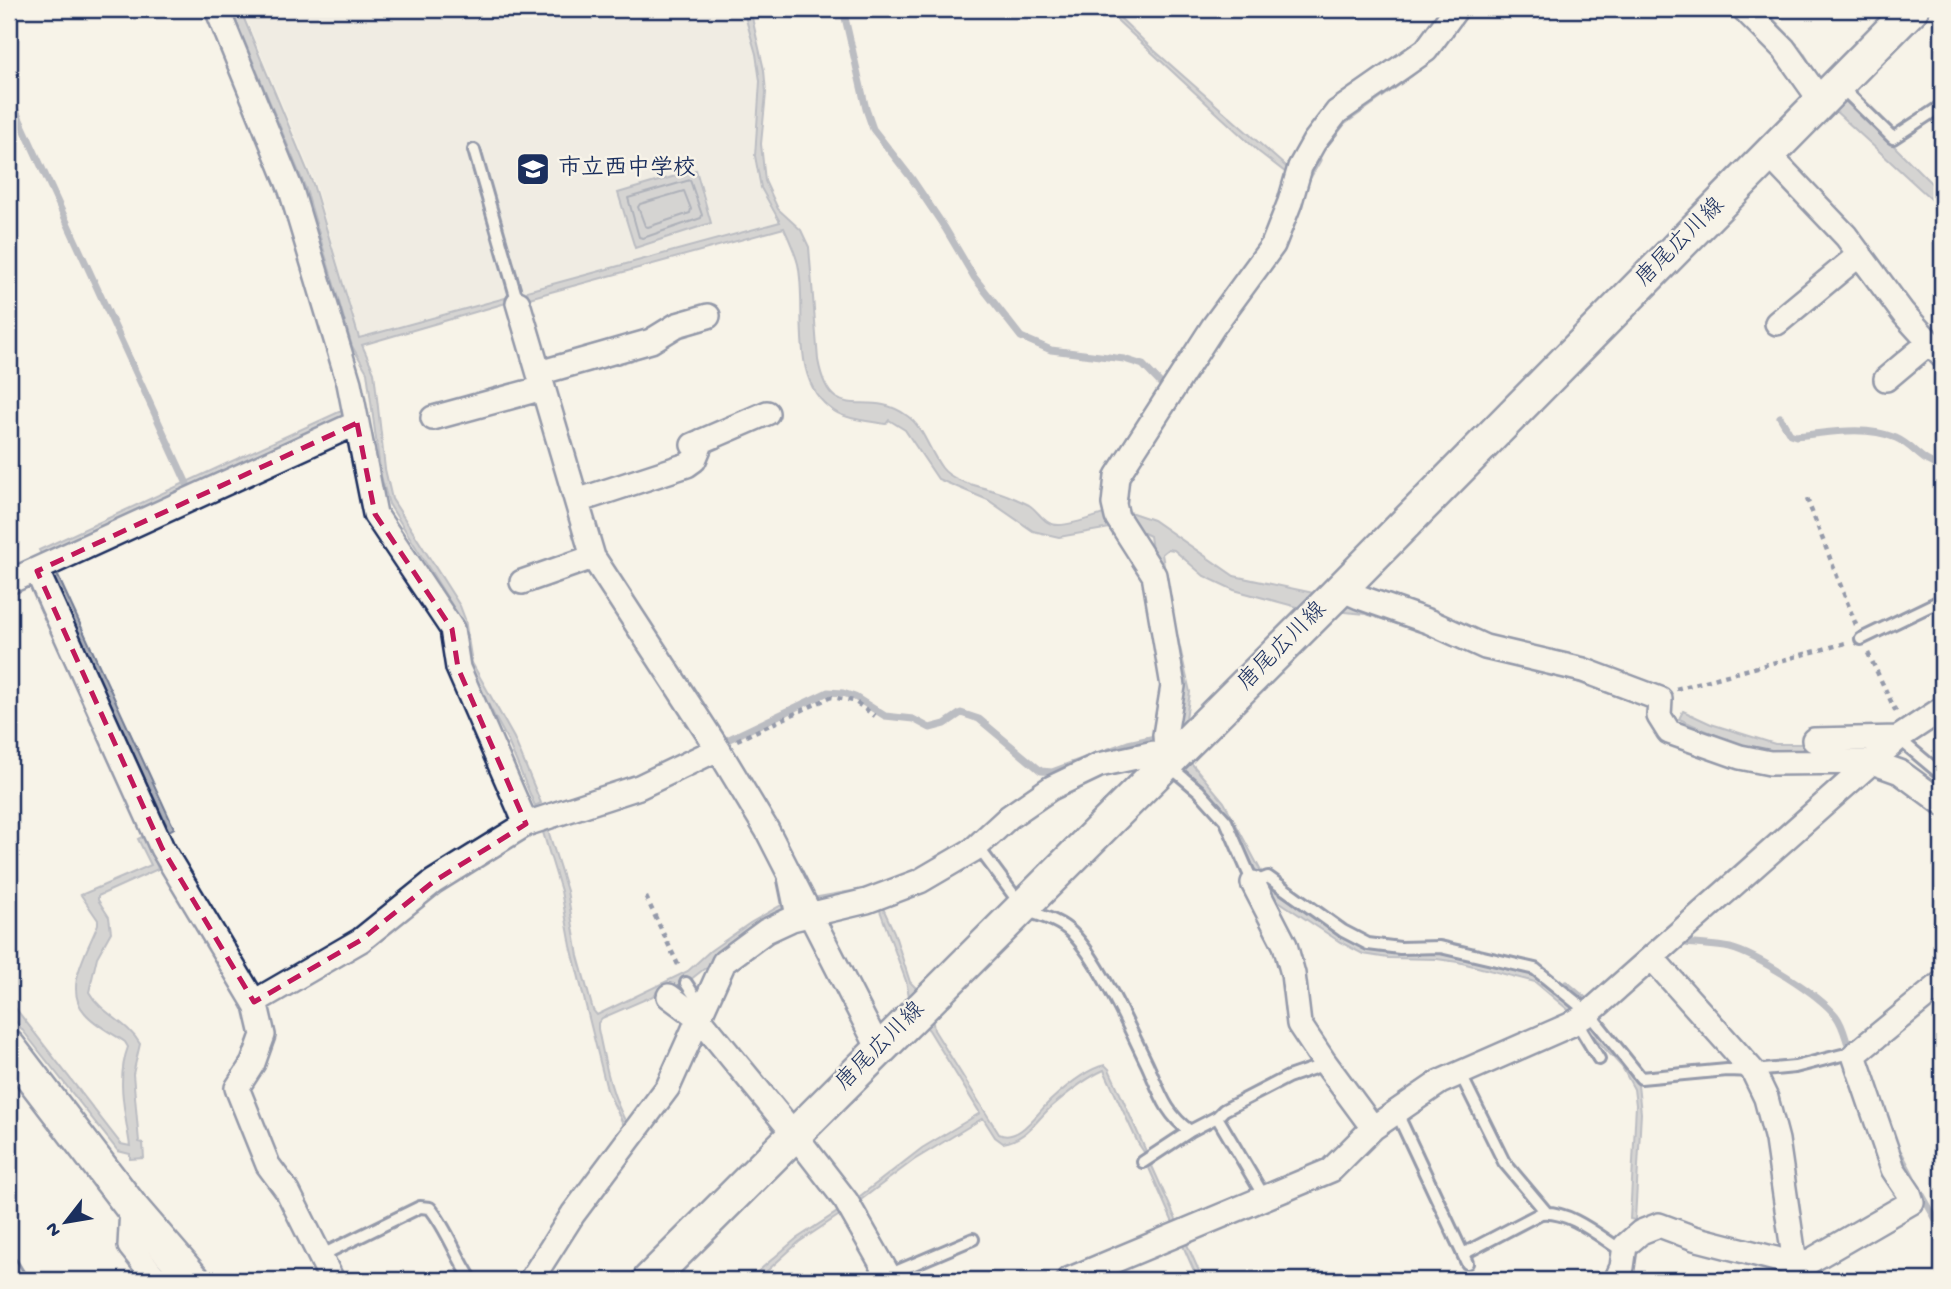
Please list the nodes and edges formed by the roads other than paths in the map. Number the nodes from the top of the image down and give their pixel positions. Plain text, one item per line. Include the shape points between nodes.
1 (217, 9) edge
2 (1456, 9) edge
3 (1744, 9) edge
4 (1912, 9) edge
5 (1829, 93) junction
6 (1942, 110) edge
7 (474, 150) dead end
8 (1768, 155) junction
9 (1860, 254) junction
10 (518, 303) joint
11 (708, 316) dead end
12 (1777, 323) dead end
13 (1936, 349) edge
14 (1885, 379) dead end
15 (541, 380) junction
16 (767, 413) dead end
17 (433, 418) dead end
18 (357, 423) junction
19 (577, 501) junction
20 (593, 557) junction
21 (37, 570) junction
22 (9, 582) edge
23 (522, 582) dead end
24 (1331, 599) junction
25 (1942, 600) edge
26 (1861, 639) road end
27 (1942, 709) edge
28 (1902, 735) junction
29 (1814, 740) dead end
30 (719, 749) junction
31 (1173, 754) junction
32 (1872, 762) junction
33 (1942, 775) edge
34 (1942, 803) edge
35 (526, 824) junction
36 (978, 847) junction
37 (1253, 883) junction
38 (799, 908) junction
39 (1021, 908) junction
40 (1652, 958) junction
41 (1942, 983) edge
42 (678, 990) dead end
43 (254, 1002) junction
44 (702, 1015) junction
45 (1583, 1017) junction
46 (9, 1046) edge
47 (879, 1049) junction
48 (1854, 1055) junction
49 (1600, 1059) dead end
50 (1326, 1064) junction
51 (1753, 1071) junction
52 (1460, 1073) junction
53 (1396, 1111) junction
54 (1217, 1117) junction
55 (1373, 1128) junction
56 (1190, 1131) junction
57 (795, 1135) junction
58 (1143, 1162) dead end
59 (1265, 1198) junction
60 (132, 1208) junction
61 (1546, 1212) junction
62 (973, 1239) dead end
63 (320, 1256) junction
64 (1795, 1264) junction
65 (12, 1265) dead end
66 (1623, 1270) edge
67 (889, 1278) edge
68 (22, 1280) edge
69 (154, 1280) edge
70 (194, 1280) edge
71 (332, 1280) edge
72 (472, 1280) edge
73 (531, 1280) edge
74 (649, 1280) edge
75 (1068, 1280) edge

1 - 18 street via 291,190
2 - 31 street via 1426,50 1337,112 1314,142 1300,167 1273,245 1213,327 1117,476 1120,519 1154,575 1173,686 1165,735
3 - 5 street
4 - 5 main road, 唐尾広川線
5 - 6 lane via 1893,138 1940,107
5 - 8 main road, 唐尾広川線
7 - 10 lane
8 - 9 street
8 - 24 main road, 唐尾広川線
9 - 12 street
9 - 13 street
10 - 15 street
11 - 15 street
13 - 14 street
15 - 17 street
15 - 19 street
16 - 19 street via 698,443 694,460 687,465
18 - 21 street
18 - 35 street via 375,514 452,629 458,668
19 - 20 street
20 - 23 street
20 - 30 street
21 - 22 street
21 - 43 street via 162,848
24 - 31 main road, 唐尾広川線
24 - 32 street via 1359,597 1485,647 1583,670 1660,699 1659,716 1669,732 1740,757 1770,763
25 - 26 lane
27 - 28 street
28 - 29 street
28 - 32 street
28 - 33 lane
30 - 35 street via 639,786
30 - 38 street via 777,848
31 - 36 street via 1099,765 1051,788 1009,817
31 - 37 lane via 1226,821
31 - 39 main road, 唐尾広川線
32 - 34 street via 1900,772
32 - 40 street
35 - 43 street via 433,882 361,940
36 - 38 street via 920,881 867,901
36 - 39 lane
37 - 45 lane via 1268,877 1368,944 1440,947 1535,969
37 - 50 street via 1285,945 1299,1024
38 - 44 street via 724,962
38 - 47 street
39 - 47 main road, 唐尾広川線
39 - 56 lane via 1072,933 1124,1020 1163,1103
40 - 45 street
40 - 51 street
41 - 48 street
42 - 44 street
43 - 63 street via 263,1035 253,1063 236,1088 268,1165 288,1192
44 - 57 street
44 - 73 street via 668,1087 573,1214
45 - 49 lane
45 - 51 lane via 1642,1078
45 - 52 street
46 - 60 main road
47 - 57 main road, 唐尾広川線
48 - 51 lane
48 - 64 street via 1894,1170 1912,1202 1805,1264
50 - 54 lane via 1288,1077
50 - 55 street
51 - 64 street via 1777,1140
52 - 53 street
52 - 61 lane via 1504,1162
53 - 55 street
53 - 61 lane via 1465,1258
54 - 56 lane
54 - 59 lane
55 - 59 street via 1331,1170
56 - 58 lane
57 - 67 street via 846,1201
57 - 74 main road, 唐尾広川線
59 - 75 street
60 - 69 street via 130,1246
60 - 70 main road
61 - 66 lane via 1566,1216
62 - 67 lane
63 - 71 street
63 - 72 lane via 420,1207 430,1208
64 - 66 street via 1659,1225 1641,1232 1625,1246
65 - 68 lane

